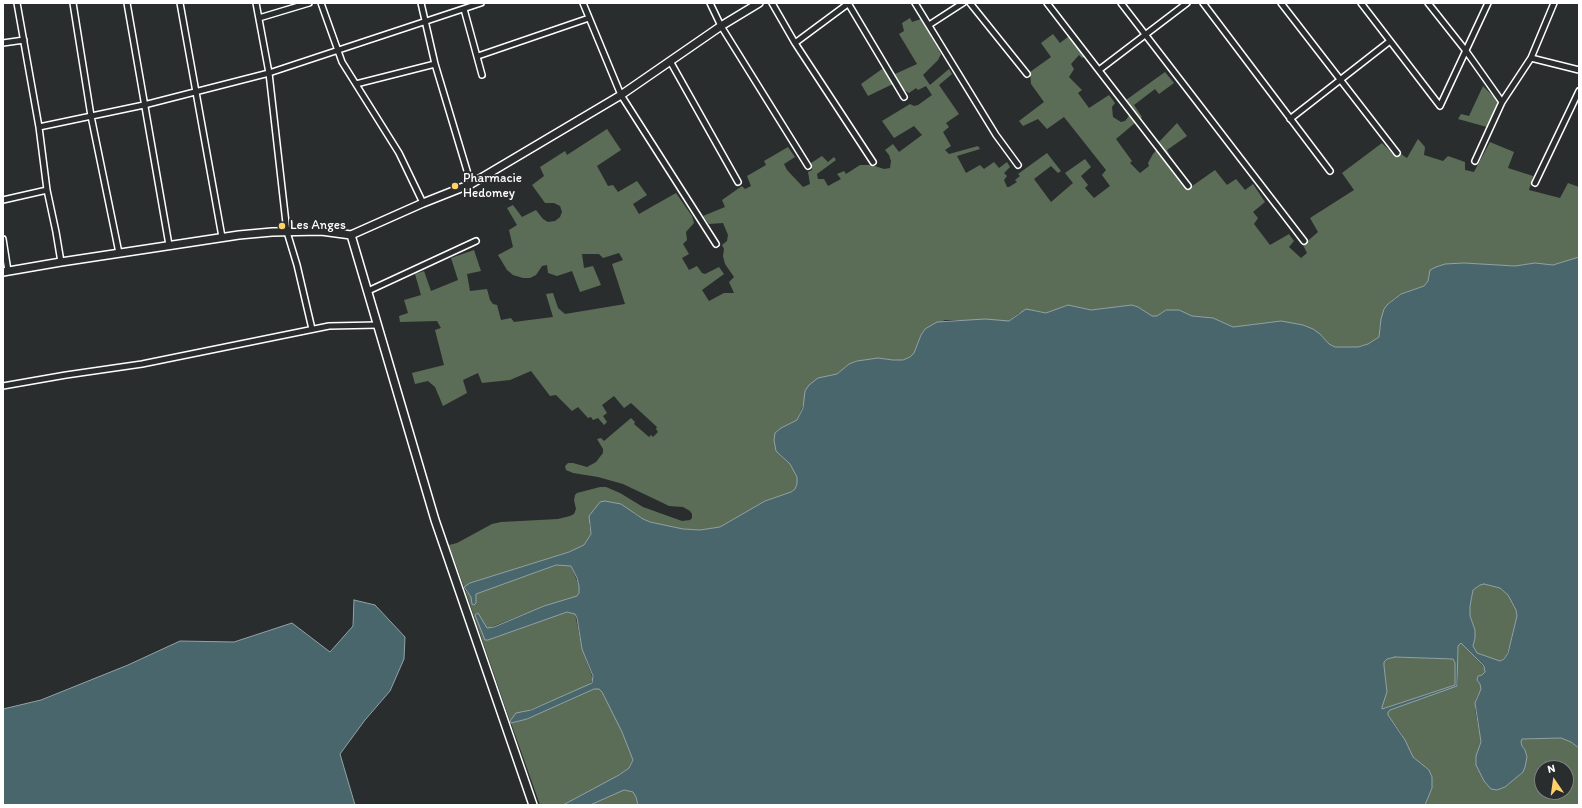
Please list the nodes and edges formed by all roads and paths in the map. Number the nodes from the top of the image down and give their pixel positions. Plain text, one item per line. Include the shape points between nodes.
1 (17, 3) edge
2 (73, 3) edge
3 (127, 3) edge
4 (180, 3) edge
5 (256, 3) edge
6 (310, 3) edge
7 (321, 3) edge
8 (421, 3) edge
9 (481, 3) edge
10 (584, 3) edge
11 (710, 3) edge
12 (759, 3) edge
13 (772, 3) edge
14 (849, 3) edge
15 (915, 3) edge
16 (963, 3) edge
17 (970, 3) edge
18 (1047, 3) edge
19 (1120, 3) edge
20 (1187, 3) edge
21 (1203, 3) edge
22 (1281, 3) edge
23 (1361, 3) edge
24 (1428, 3) edge
25 (1488, 3) edge
26 (1554, 3) edge
27 (464, 9) junction
28 (259, 18) junction
29 (589, 18) junction
30 (425, 22) junction
31 (929, 25) junction
32 (721, 26) junction
33 (1145, 35) junction
34 (24, 40) junction
35 (1390, 41) junction
36 (795, 42) junction
37 (3, 43) edge
38 (337, 51) junction
39 (1466, 51) junction
40 (478, 56) junction
41 (1531, 58) junction
42 (670, 61) junction
43 (435, 64) junction
44 (1099, 70) junction
45 (1579, 70) edge
46 (269, 73) junction
47 (1026, 74) dead end
48 (482, 75) dead end
49 (1340, 79) junction
50 (356, 84) junction
51 (1579, 91) edge
52 (197, 92) junction
53 (621, 96) junction
54 (904, 97) dead end
55 (1502, 102) junction
56 (144, 105) junction
57 (91, 116) junction
58 (1290, 119) junction
59 (39, 127) junction
60 (1397, 153) dead end
61 (1475, 161) dead end
62 (873, 162) dead end
63 (1018, 165) dead end
64 (808, 166) dead end
65 (1330, 171) dead end
66 (738, 182) dead end
67 (1536, 183) dead end
68 (471, 184) junction
69 (1188, 186) dead end
70 (47, 190) junction
71 (3, 200) edge
72 (423, 203) junction
73 (287, 232) junction
74 (351, 235) junction
75 (222, 237) junction
76 (3, 239) edge
77 (476, 240) dead end
78 (1304, 241) dead end
79 (716, 244) dead end
80 (169, 245) junction
81 (119, 252) junction
82 (61, 262) junction
83 (6, 272) edge
84 (368, 291) junction
85 (378, 326) junction
86 (312, 329) junction
87 (3, 386) edge
88 (533, 805) edge

1 - 34 street
2 - 57 street
3 - 56 street
4 - 52 street
5 - 28 street
6 - 28 street
7 - 38 street
8 - 30 street
9 - 27 street
10 - 29 street
11 - 32 street
12 - 32 street
13 - 36 street
14 - 36 street
14 - 54 street
15 - 31 street
16 - 31 street
17 - 47 street
18 - 44 street
19 - 33 street
20 - 33 street
21 - 58 street
22 - 49 street
23 - 35 street
24 - 39 street
25 - 39 street
26 - 41 street
27 - 30 street
27 - 40 street
28 - 46 street
29 - 40 street
29 - 53 street
30 - 38 street
30 - 43 street
31 - 63 street via 996,135
32 - 42 street
32 - 64 street
33 - 44 street
33 - 78 street
34 - 37 street
34 - 59 street
35 - 39 street via 1440,106
35 - 49 street
36 - 62 street
38 - 46 street
38 - 50 street
39 - 55 street
40 - 48 street
41 - 45 street
41 - 55 street
42 - 53 street
42 - 66 street
43 - 50 street
43 - 68 street
44 - 69 street
46 - 52 street
46 - 73 street
49 - 58 street
49 - 60 street
50 - 72 street via 399,153
51 - 67 street
52 - 56 street
52 - 75 street
53 - 68 street
53 - 79 street
55 - 61 street
56 - 57 street
56 - 80 street
57 - 59 street
57 - 81 street
58 - 65 street
59 - 70 street
68 - 72 street
70 - 71 street
70 - 82 street
72 - 74 street
73 - 74 street via 321,231
73 - 75 street
73 - 86 street
74 - 84 street
75 - 80 street
76 - 83 street
77 - 84 street
80 - 81 street
81 - 82 street
82 - 83 street
84 - 85 street
85 - 86 street via 329,326
85 - 88 street via 435,520
86 - 87 street via 269,340 142,364

